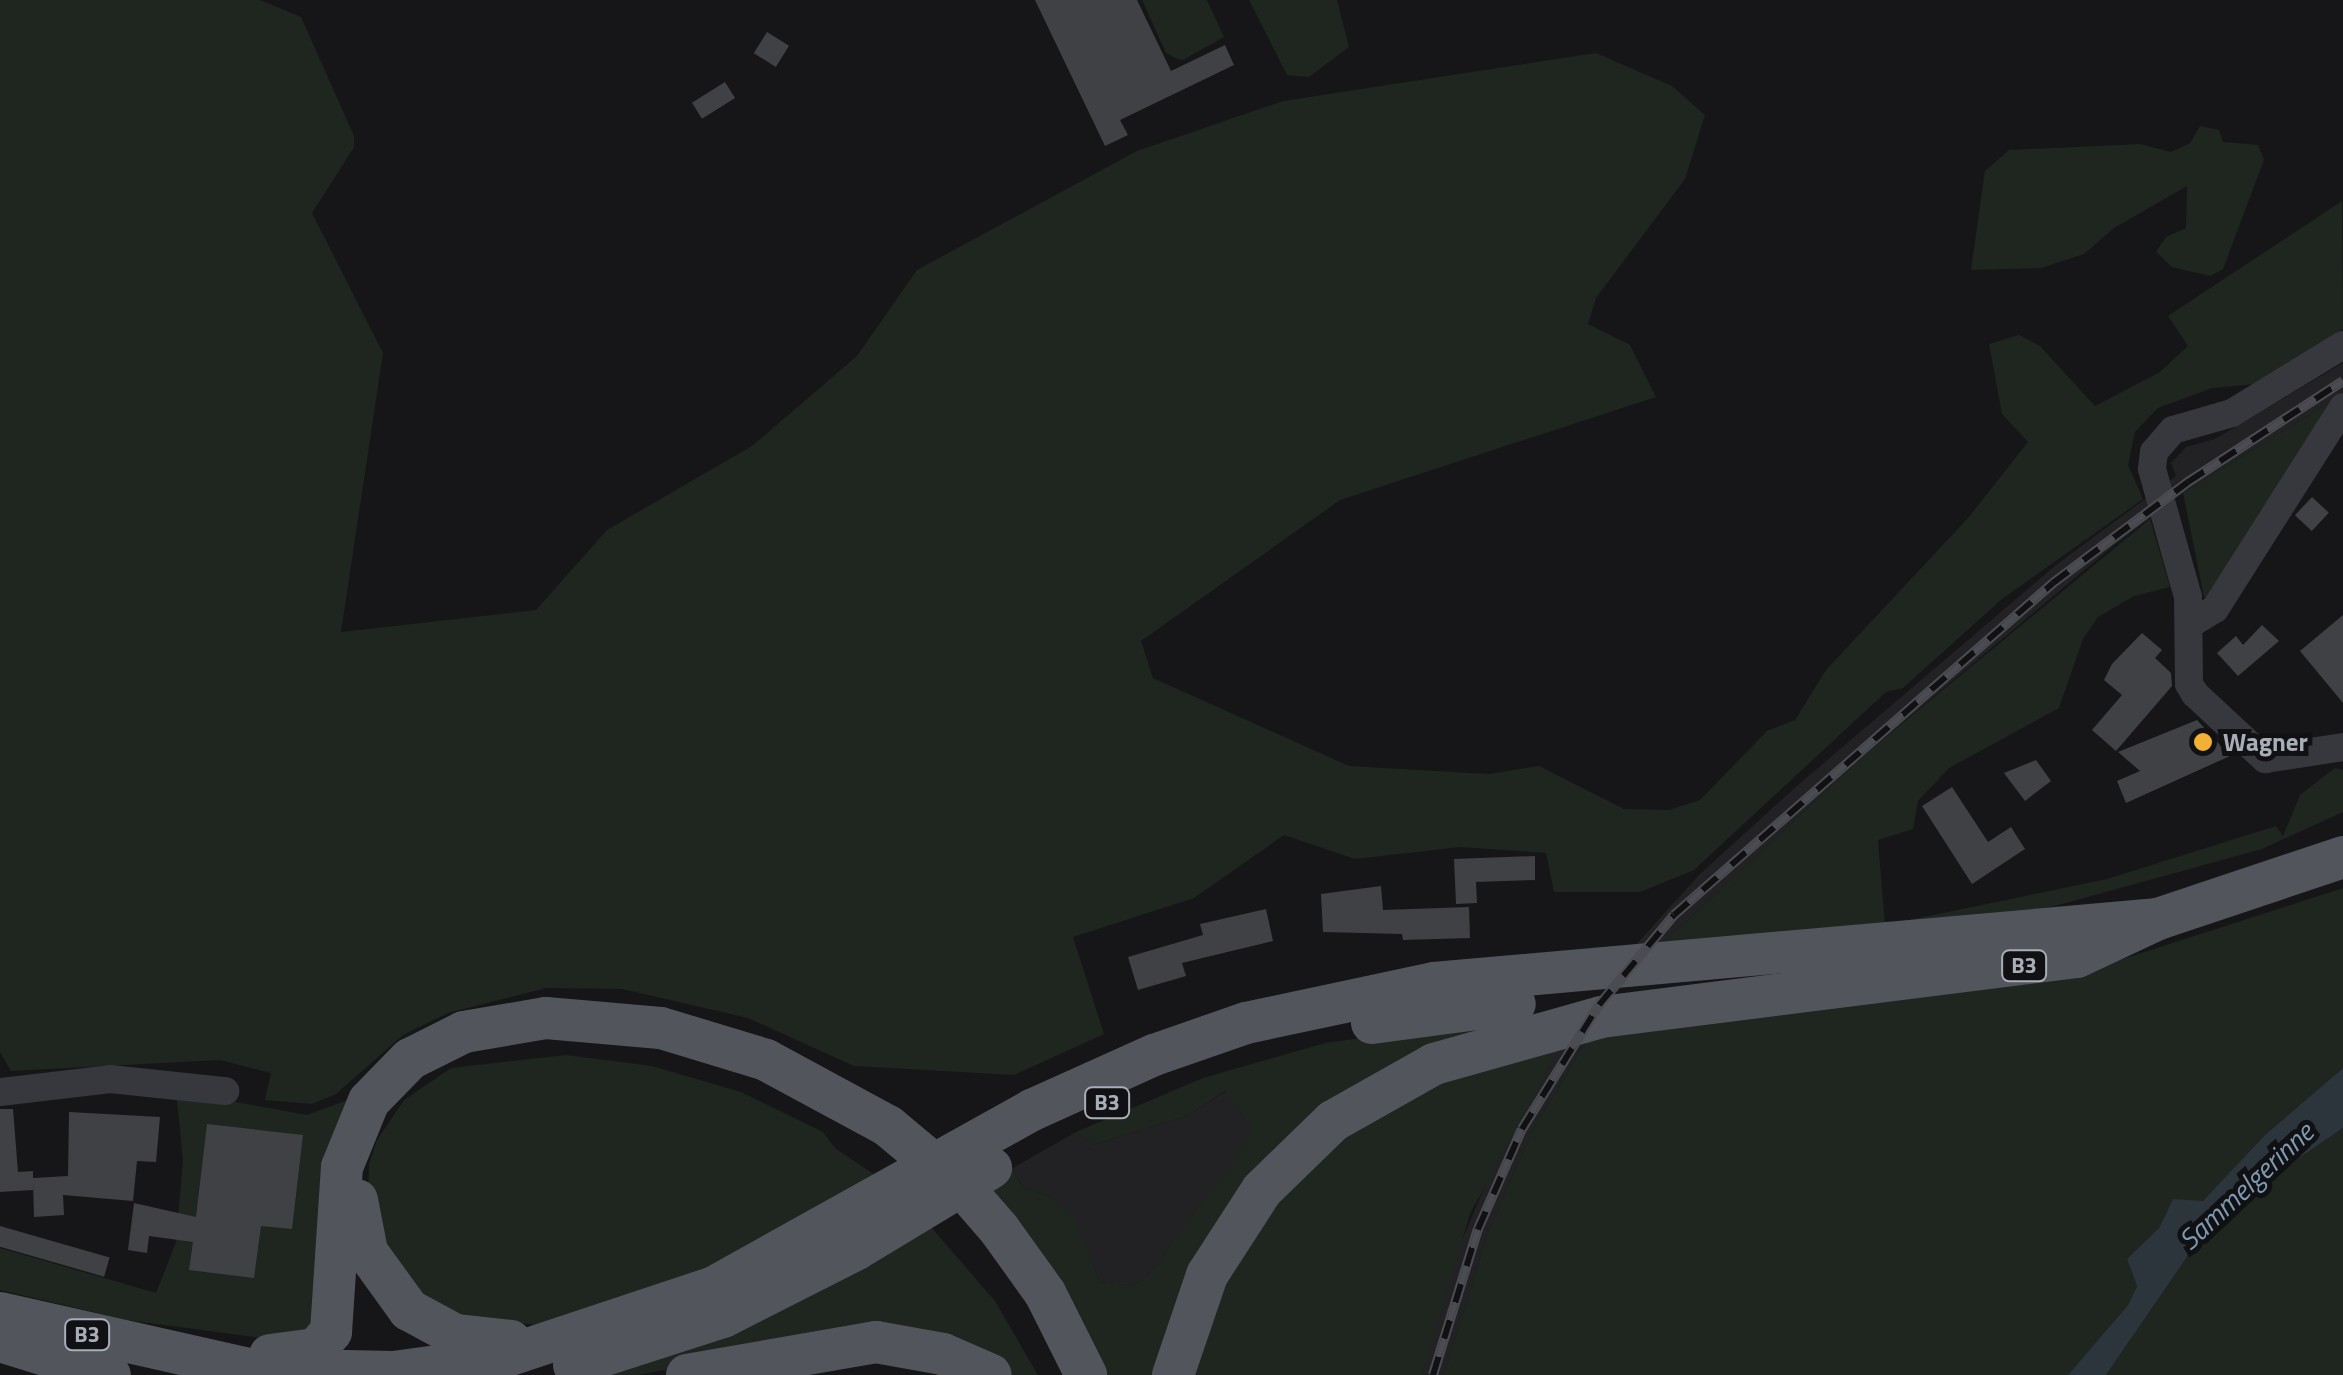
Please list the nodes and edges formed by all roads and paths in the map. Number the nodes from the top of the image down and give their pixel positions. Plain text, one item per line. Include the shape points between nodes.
1 (2343, 345) edge
2 (2343, 407) edge
3 (2190, 624) junction
4 (2343, 747) edge
5 (2343, 857) edge
6 (2158, 919) junction
7 (1730, 996) junction
8 (225, 1091) dead end
9 (0, 1092) edge
10 (875, 1135) junction
11 (986, 1235) junction
12 (0, 1312) edge
13 (586, 1333) junction
14 (0, 1342) edge
15 (175, 1352) junction
16 (110, 1375) edge
17 (534, 1375) edge
18 (686, 1375) edge
19 (992, 1375) edge
20 (1057, 1375) edge
21 (1086, 1375) edge
22 (1174, 1375) edge

1 - 3 street via 2232,413 2161,438 2152,469 2174,532
2 - 3 street via 2215,609
3 - 4 street via 2189,684 2258,756 2276,760
5 - 6 main road, B3
6 - 7 main road, B3 via 2053,962
6 - 13 main road, B3 via 1434,983 1272,1016 1090,1082 774,1258
7 - 17 main road, B3 via 1624,994 1401,1017 1208,1061 1040,1136 855,1250 723,1317 647,1346
7 - 22 main road, B3 via 1487,1045 1420,1070 1359,1104 1296,1154 1240,1220 1193,1308
8 - 9 street via 110,1079
10 - 11 main road, B3, bridge via 966,1192
10 - 13 main road, B3 via 750,1082 621,1048 511,1045 454,1056 412,1079 383,1110 358,1172 362,1236 384,1282 424,1320 470,1339
10 - 15 main road, B3 via 791,1071 702,1038 581,1018 485,1024 410,1059 386,1079 356,1123 342,1167 335,1320 322,1346 292,1354
11 - 20 main road, B3
11 - 21 main road, B3 via 1046,1293
12 - 15 main road, B3
13 - 15 main road, B3 via 504,1357 393,1372 249,1369
14 - 16 main road, B3
18 - 19 main road via 876,1342 944,1354

